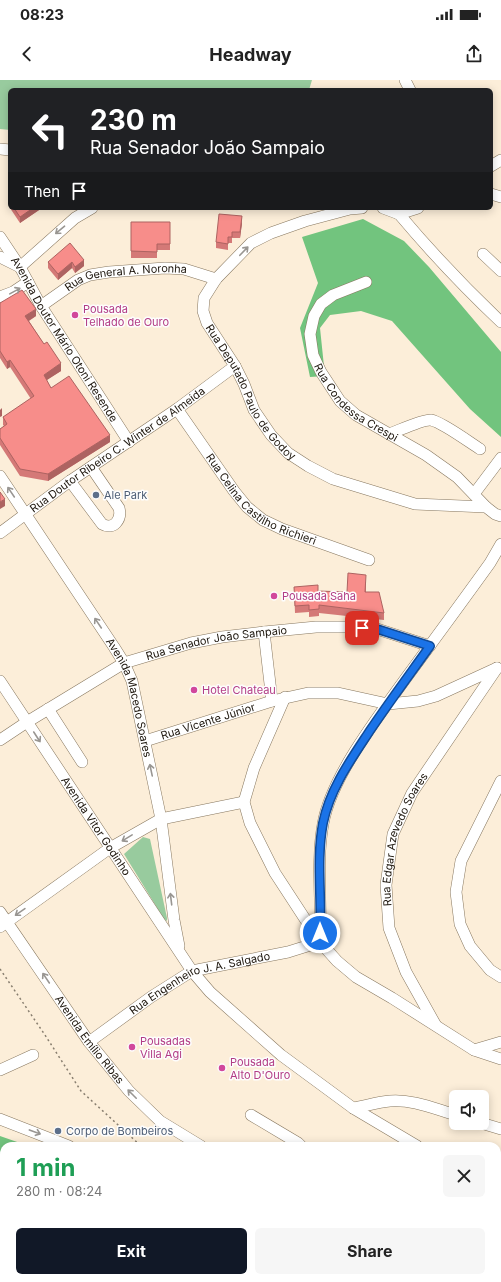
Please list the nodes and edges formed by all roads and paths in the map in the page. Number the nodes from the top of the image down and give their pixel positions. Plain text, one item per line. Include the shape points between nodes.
1 (89, 210) edge
2 (346, 210) edge
3 (388, 210) edge
4 (413, 210) edge
5 (399, 214) junction
6 (0, 237) edge
7 (483, 254) dead end
8 (0, 257) edge
9 (20, 267) junction
10 (501, 271) edge
11 (216, 279) junction
12 (28, 282) junction
13 (366, 282) dead end
14 (0, 297) edge
15 (41, 306) junction
16 (501, 322) edge
17 (235, 366) junction
18 (177, 409) junction
19 (389, 434) junction
20 (129, 442) junction
21 (480, 449) dead end
22 (501, 458) edge
23 (91, 467) junction
24 (0, 476) edge
25 (70, 481) junction
26 (474, 494) junction
27 (486, 507) junction
28 (26, 514) junction
29 (501, 516) edge
30 (0, 533) edge
31 (501, 544) edge
32 (368, 560) dead end
33 (264, 632) junction
34 (430, 646) junction
35 (124, 663) junction
36 (499, 667) edge
37 (0, 681) edge
38 (285, 697) junction
39 (272, 701) junction
40 (388, 704) junction
41 (48, 709) junction
42 (27, 722) junction
43 (0, 740) edge
44 (145, 741) junction
45 (82, 762) dead end
46 (501, 781) edge
47 (244, 802) junction
48 (161, 819) junction
49 (110, 848) junction
50 (0, 912) edge
51 (174, 920) junction
52 (161, 923) junction
53 (3, 924) edge
54 (320, 942) junction
55 (180, 951) junction
56 (0, 969) edge
57 (192, 971) junction
58 (501, 977) edge
59 (436, 1025) junction
60 (89, 1042) junction
61 (501, 1042) edge
62 (474, 1050) junction
63 (32, 1056) dead end
64 (501, 1059) edge
65 (0, 1070) edge
66 (353, 1108) junction
67 (449, 1114) edge
68 (251, 1115) dead end
69 (0, 1119) edge
70 (489, 1125) edge
71 (501, 1129) edge
72 (59, 1142) edge
73 (138, 1142) edge
74 (194, 1142) edge
75 (298, 1142) edge
76 (410, 1142) edge

1 -> 9 street via 75,218
11 -> 2 street, Rua Deputado Paulo de Godoy via 251,243 305,221
3 - 5 street
4 - 5 street
5 - 16 street via 466,288
6 - 9 street, Avenida Doutor Mário Otoni Resende
7 - 10 street
8 - 9 street
9 - 12 street, Avenida Doutor Mário Otoni Resende
11 - 15 street, Rua General A. Noronha via 184,269 108,272 78,280
11 - 17 street, Rua Deputado Paulo de Godoy via 204,298 203,311 207,323
14 -> 12 street via 14,292
12 - 15 street, Avenida Doutor Mário Otoni Resende
13 - 19 street, Rua Condessa Crespi via 333,295 321,304 314,316 310,334 313,356 320,372 340,401 356,415
15 - 20 street, Avenida Doutor Mário Otoni Resende
17 - 18 street, Rua Doutor Ribeiro C. Winter de Almeida
17 - 27 street, Rua Deputado Paulo de Godoy via 254,410 271,435 288,453 308,466 333,480 414,504
18 - 20 street, Rua Doutor Ribeiro C. Winter de Almeida
18 - 32 street, Rua Celina Castilho Richieri via 234,491 247,507 263,520
19 - 21 street via 421,421 431,420
19 - 26 street, Rua Condessa Crespi via 426,455 457,477
20 - 23 street, Rua Doutor Ribeiro C. Winter de Almeida
22 - 26 street
23 - 25 street, Rua Doutor Ribeiro C. Winter de Almeida
23 - 25 street via 119,508 119,520 112,526 102,524
28 -> 24 street, Avenida Macedo Soares
25 - 28 street, Rua Doutor Ribeiro C. Winter de Almeida
26 - 27 street, Rua Condessa Crespi
27 - 29 street, Rua Deputado Paulo de Godoy
28 - 30 street, Rua Doutor Ribeiro C. Winter de Almeida
35 -> 28 street, Avenida Macedo Soares
31 - 34 street
33 - 34 street, Rua Senador João Sampaio via 316,627 377,629
33 - 35 street, Rua Senador João Sampaio via 191,643
33 - 39 street
34 - 40 street
35 - 41 street, Rua Senador João Sampaio
35 - 44 street, Avenida Macedo Soares via 132,681
36 - 40 street, Rua Vicente Júnior via 436,696
36 - 59 street, Rua Edgar Azevedo Soares via 412,793 394,834 386,885 389,928 406,972
37 - 42 street, Avenida Vitor Godinho
38 - 39 street, Rua Vicente Júnior
38 - 40 street, Rua Vicente Júnior via 308,693 338,693
38 - 47 street via 254,768
39 - 44 street, Rua Vicente Júnior
40 - 54 street via 349,761 330,799 323,824 319,860
41 - 42 street, Rua Senador João Sampaio
41 - 45 street
42 - 43 street, Rua Senador João Sampaio
42 -> 49 street, Avenida Vitor Godinho
48 -> 44 street, Avenida Macedo Soares
46 - 58 street via 461,861 456,892 460,924 470,946 490,970
47 - 48 street
47 - 54 street via 250,823 275,873
48 -> 49 street
51 -> 48 street, Avenida Macedo Soares
49 - 52 street, Avenida Vitor Godinho
49 -> 53 street
50 - 53 street, Avenida Emílio Ribas
51 - 52 street via 167,924
51 - 55 street, Avenida Macedo Soares
52 - 55 street, Avenida Vitor Godinho
60 -> 53 street, Avenida Emílio Ribas
54 - 57 street, Rua Engenheiro J. A. Salgado via 288,952
54 - 59 street via 356,977
55 - 57 street, Avenida Vitor Godinho
56 - 73 path via 81,1091
57 - 60 street, Rua Engenheiro J. A. Salgado
57 - 66 street, Avenida Vitor Godinho via 210,992 281,1055
59 - 62 street
74 -> 60 street, Avenida Emílio Ribas via 160,1121 129,1091
61 - 62 street
62 - 64 street
63 - 65 street
66 - 67 street via 401,1101
66 - 76 street, Avenida Vitor Godinho
68 - 75 street
69 -> 72 street
70 - 71 street

